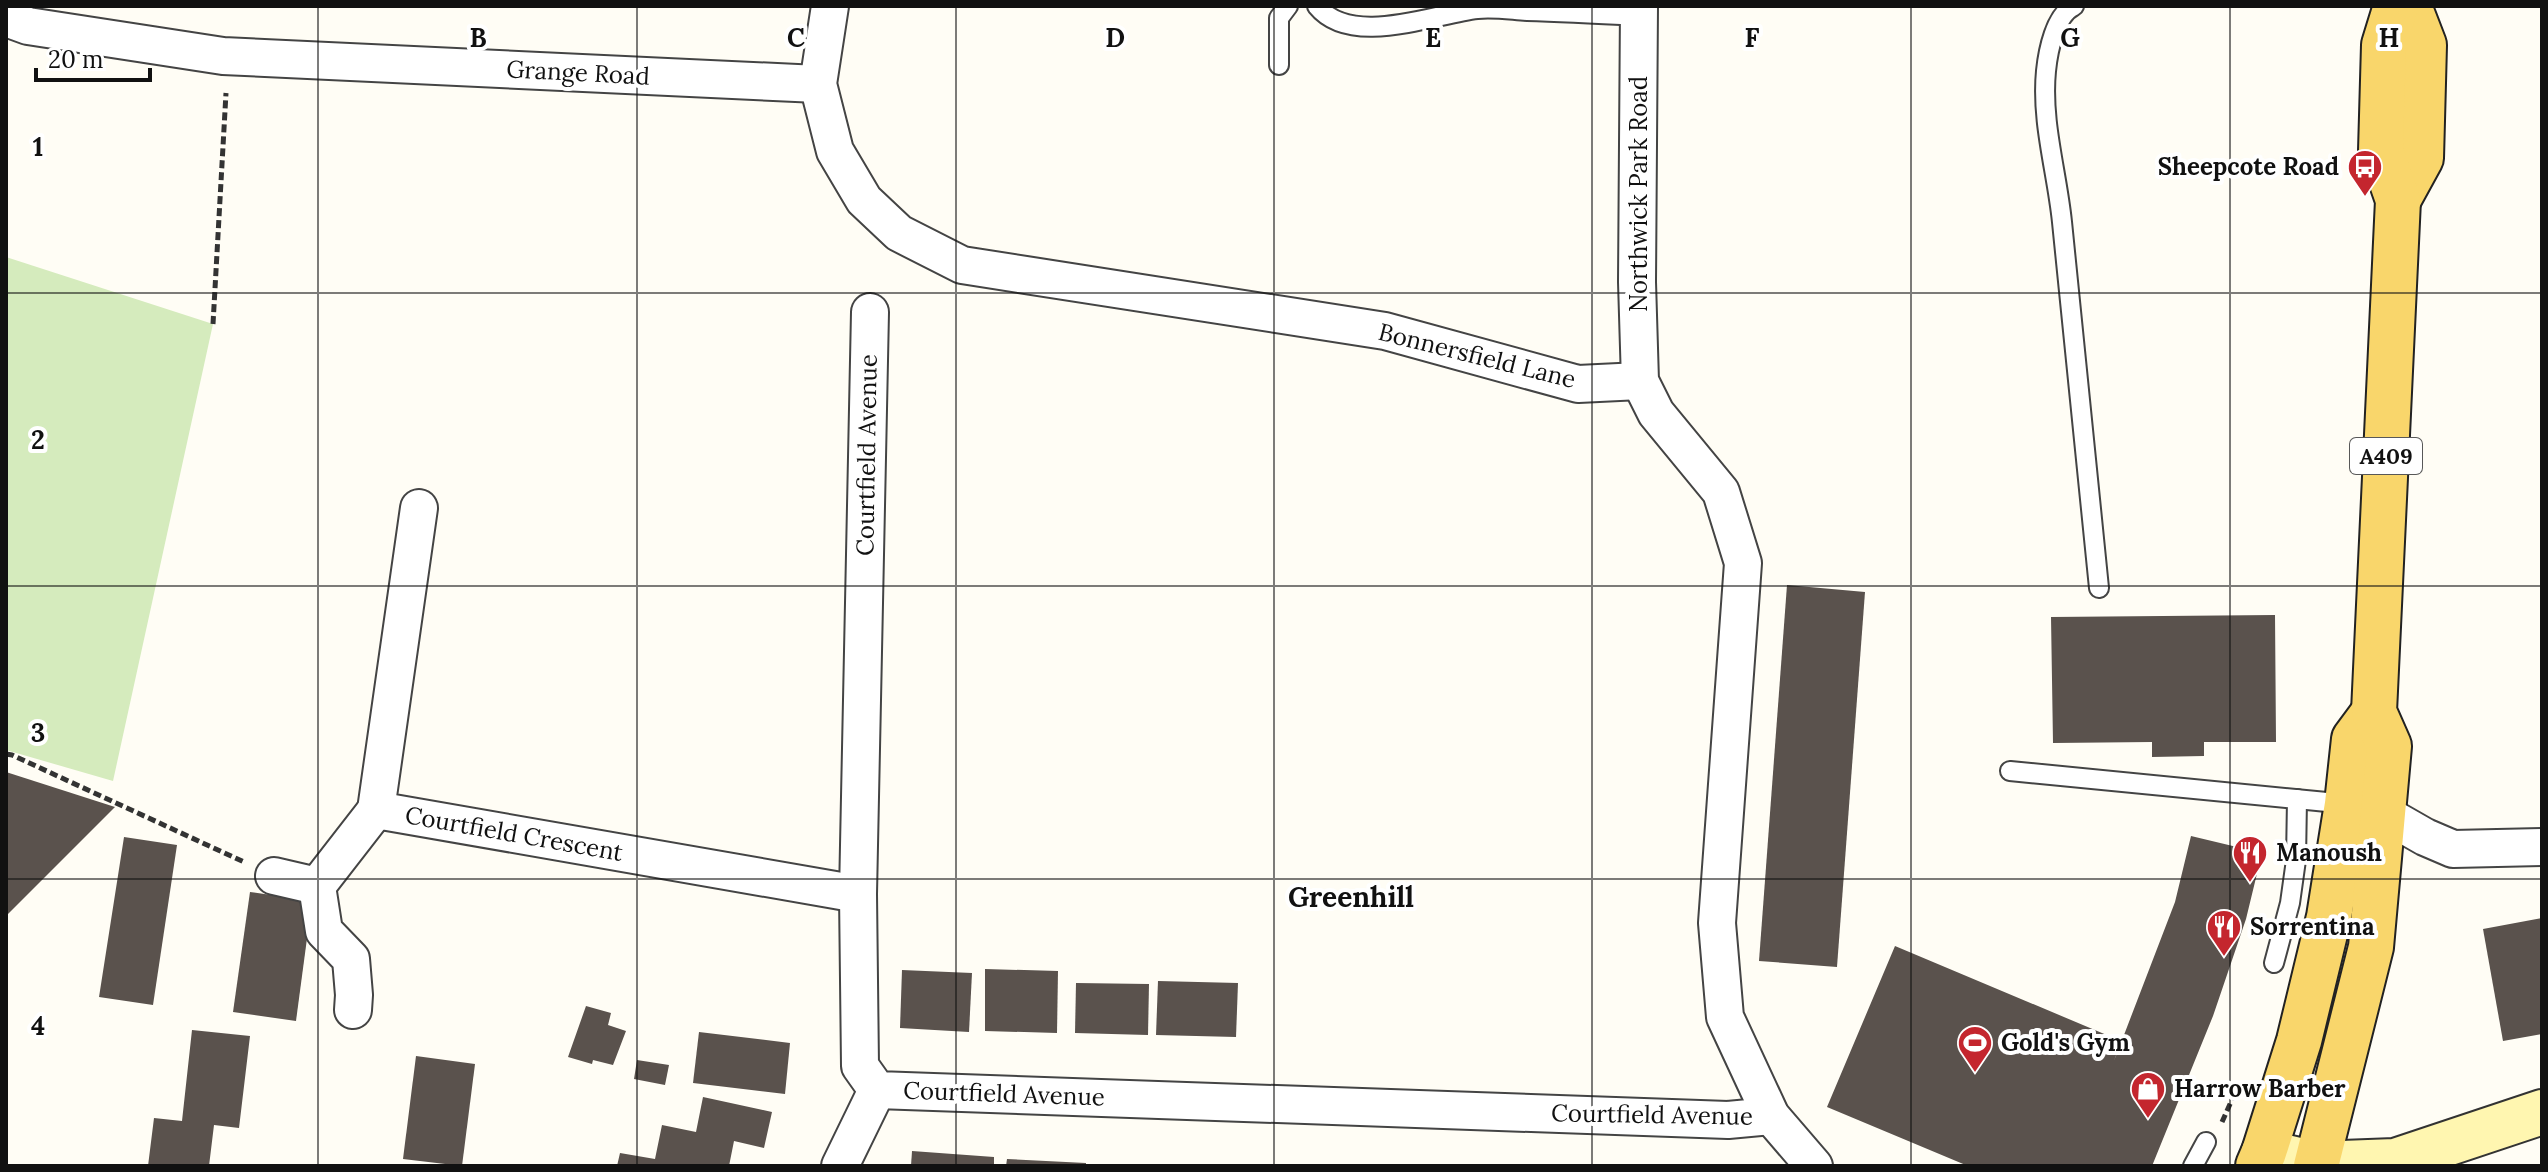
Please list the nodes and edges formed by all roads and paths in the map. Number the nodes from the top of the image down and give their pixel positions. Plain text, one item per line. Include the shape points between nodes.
1 (830, 6) edge
2 (1288, 6) edge
3 (1317, 6) edge
4 (1399, 6) edge
5 (2074, 6) edge
6 (2396, 6) edge
7 (2409, 6) edge
8 (1639, 11) edge
9 (6, 18) edge
10 (1400, 25) junction
11 (223, 56) junction
12 (1279, 65) dead end
13 (818, 84) junction
14 (2398, 200) junction
15 (870, 312) dead end
16 (213, 324) dead end
17 (1640, 381) junction
18 (419, 508) dead end
19 (2099, 588) dead end
20 (6, 754) edge
21 (2010, 771) dead end
22 (2297, 799) junction
23 (2365, 809) junction
24 (376, 810) junction
25 (2542, 847) edge
26 (274, 876) joint
27 (317, 886) junction
28 (858, 894) junction
29 (2274, 963) dead end
30 (353, 1010) dead end
31 (2241, 1078) dead end
32 (877, 1090) junction
33 (2542, 1112) edge
34 (1771, 1116) junction
35 (2206, 1142) joint
36 (2261, 1159) edge
37 (2316, 1165) edge
38 (840, 1166) edge
39 (1814, 1166) edge
40 (2193, 1166) edge

1 - 13 street
2 - 12 lane via 1279,18
3 - 10 lane via 1338,21
4 - 10 lane
5 - 19 lane via 2056,30 2046,68 2045,106 2061,212
6 - 14 main road, A409 via 2384,45 2381,151
7 - 14 main road, A409 via 2424,45 2421,158
8 - 10 lane via 1479,9
8 - 17 street, Northwick Park Road
9 - 11 street, Grange Road via 28,26
11 - 13 street, Grange Road
11 - 16 path via 226,96
13 - 17 street, Bonnersfield Lane via 835,151 864,200 899,233 962,265 1385,331 1578,384
14 - 23 main road, A409 via 2374,712 2354,739
15 - 28 street, Courtfield Avenue
17 - 34 street via 1656,413 1721,492 1743,563 1717,923 1725,1017
18 - 24 street, Courtfield Crescent
20 - 26 path
21 - 22 lane
22 - 23 lane
22 - 29 lane via 2290,903
23 - 25 street via 2453,849
23 - 36 main road, A409
23 - 37 main road, A409 via 2371,947
24 - 27 street
24 - 28 street, Courtfield Crescent
26 - 27 street
27 - 30 street via 324,931 351,959
28 - 32 street, Courtfield Avenue via 860,1066
31 - 35 path via 2221,1125
32 - 34 street, Courtfield Avenue via 1728,1120
32 - 38 street
33 - 37 main road via 2395,1161
34 - 39 street
35 - 40 lane
36 - 37 main road

